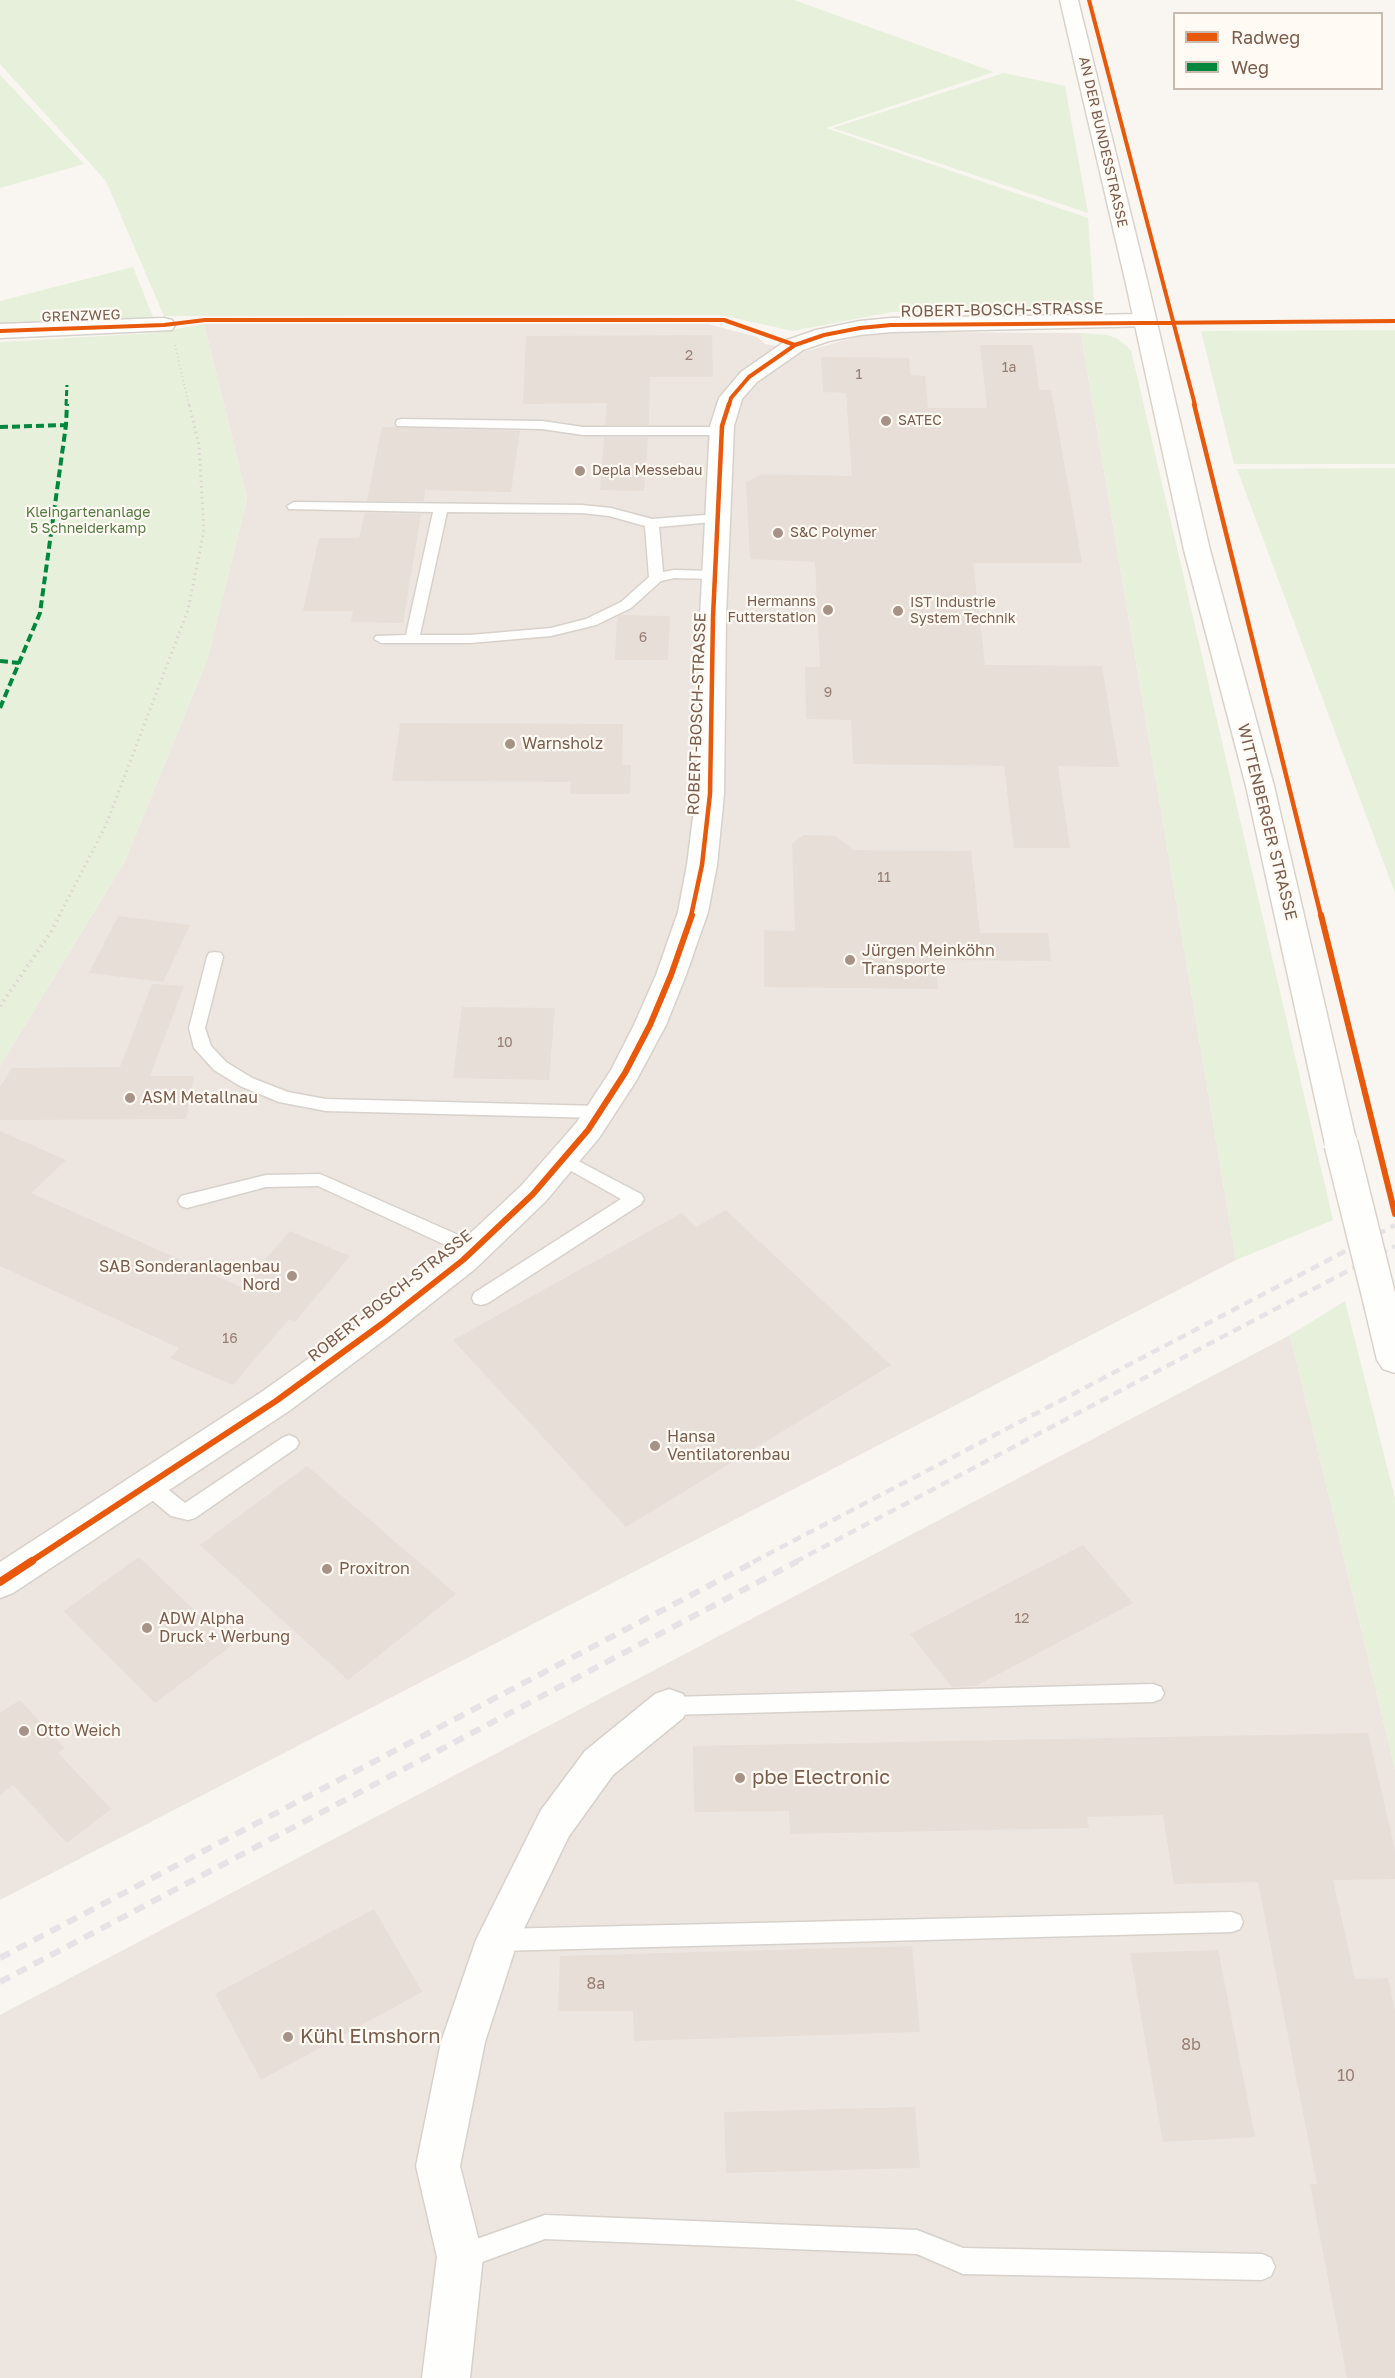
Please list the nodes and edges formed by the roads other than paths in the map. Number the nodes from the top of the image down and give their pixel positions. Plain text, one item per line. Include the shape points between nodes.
1 (1069, 0) edge
2 (1137, 284) joint
3 (1145, 321) junction
4 (168, 330) road end
5 (0, 331) edge
6 (402, 423) dead end
7 (722, 431) junction
8 (294, 506) dead end
9 (441, 508) junction
10 (718, 518) junction
11 (652, 523) junction
12 (715, 575) junction
13 (656, 578) junction
14 (381, 639) dead end
15 (412, 639) junction
16 (215, 957) dead end
17 (600, 1112) junction
18 (563, 1159) junction
19 (187, 1201) dead end
20 (474, 1250) junction
21 (481, 1298) dead end
22 (1395, 1360) edge
23 (290, 1443) dead end
24 (148, 1485) junction
25 (0, 1582) edge
26 (1153, 1693) dead end
27 (669, 1706) joint
28 (1232, 1922) dead end
29 (497, 1940) junction
30 (460, 2257) junction
31 (1262, 2266) dead end
32 (446, 2378) edge

1 - 2 street, AN DER BUNDESSTRASSE
2 - 3 street, WITTENBERGER STRASSE
3 - 7 street, ROBERT-BOSCH-STRASSE via 891,325 824,335 795,345 749,377 731,398
3 - 22 street, WITTENBERGER STRASSE, bridge via 1197,550 1260,786 1341,1144
4 - 5 street, GRENZWEG
6 - 7 lane via 542,425 583,431
7 - 10 street, ROBERT-BOSCH-STRASSE
8 - 9 lane
9 - 11 lane via 582,509
9 - 15 lane
10 - 11 lane
10 - 12 street, ROBERT-BOSCH-STRASSE
11 - 13 lane
12 - 13 lane via 674,574
12 - 17 street, ROBERT-BOSCH-STRASSE via 710,794 693,912 650,1025
13 - 15 lane via 626,605 591,622 551,632
14 - 15 lane
16 - 17 lane via 197,1028 203,1048 220,1066 246,1082 285,1098 326,1105
17 - 18 street, ROBERT-BOSCH-STRASSE
18 - 20 street, ROBERT-BOSCH-STRASSE via 533,1194
18 - 21 lane via 635,1199
19 - 20 lane via 266,1181 320,1180
20 - 24 street, ROBERT-BOSCH-STRASSE via 276,1401
23 - 24 lane via 188,1512 178,1510
24 - 25 street, ROBERT-BOSCH-STRASSE
26 - 27 lane
27 - 29 street via 600,1763 555,1823
28 - 29 lane
29 - 30 street via 463,2042 438,2166
30 - 31 lane via 545,2227 917,2242 963,2261
30 - 32 street

